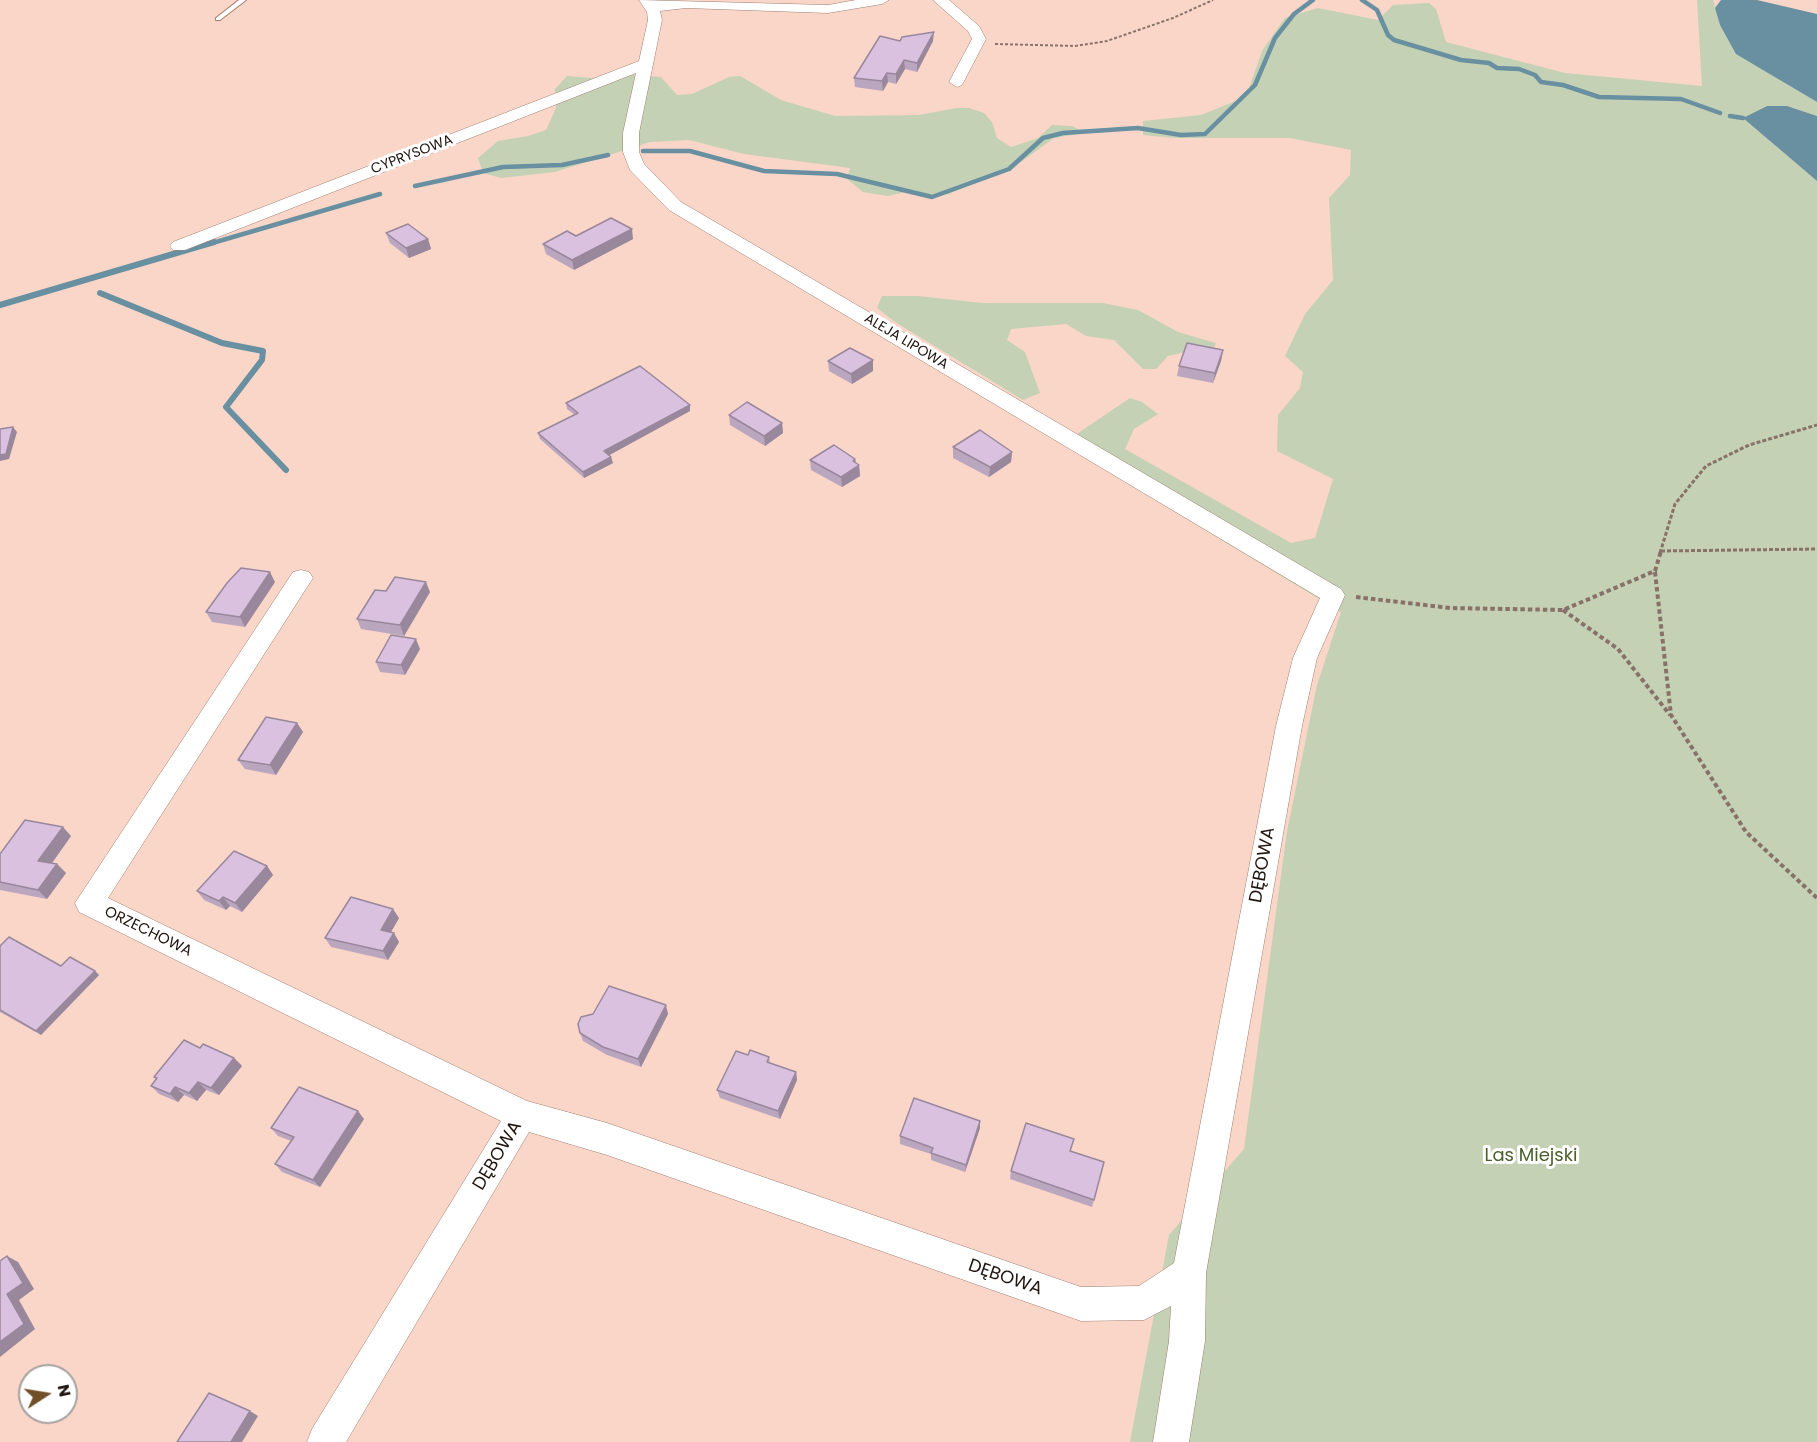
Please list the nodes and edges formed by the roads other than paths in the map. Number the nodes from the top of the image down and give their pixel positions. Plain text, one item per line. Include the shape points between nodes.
1 (243, 0) edge
2 (882, 0) edge
3 (940, 0) edge
4 (649, 3) edge
5 (218, 19) dead end
6 (645, 64) junction
7 (957, 82) dead end
8 (179, 246) dead end
9 (301, 578) dead end
10 (1333, 595) joint
11 (522, 1114) junction
12 (1189, 1273) junction
13 (325, 1442) edge
14 (1171, 1442) edge

1 - 5 lane
2 - 4 street via 828,9
3 - 7 street via 974,29 979,43
4 - 6 street, ALEJA LIPOWA via 655,20
6 - 8 street, CYPRYSOWA
6 - 10 street, ALEJA LIPOWA via 631,152 636,166 675,206
9 - 11 street, ORZECHOWA via 89,903
10 - 12 street, DĘBOWA via 1305,658 1288,726
11 - 12 street, DĘBOWA via 607,1139 1081,1305 1144,1303
11 - 13 street, DĘBOWA
12 - 14 street via 1188,1341

